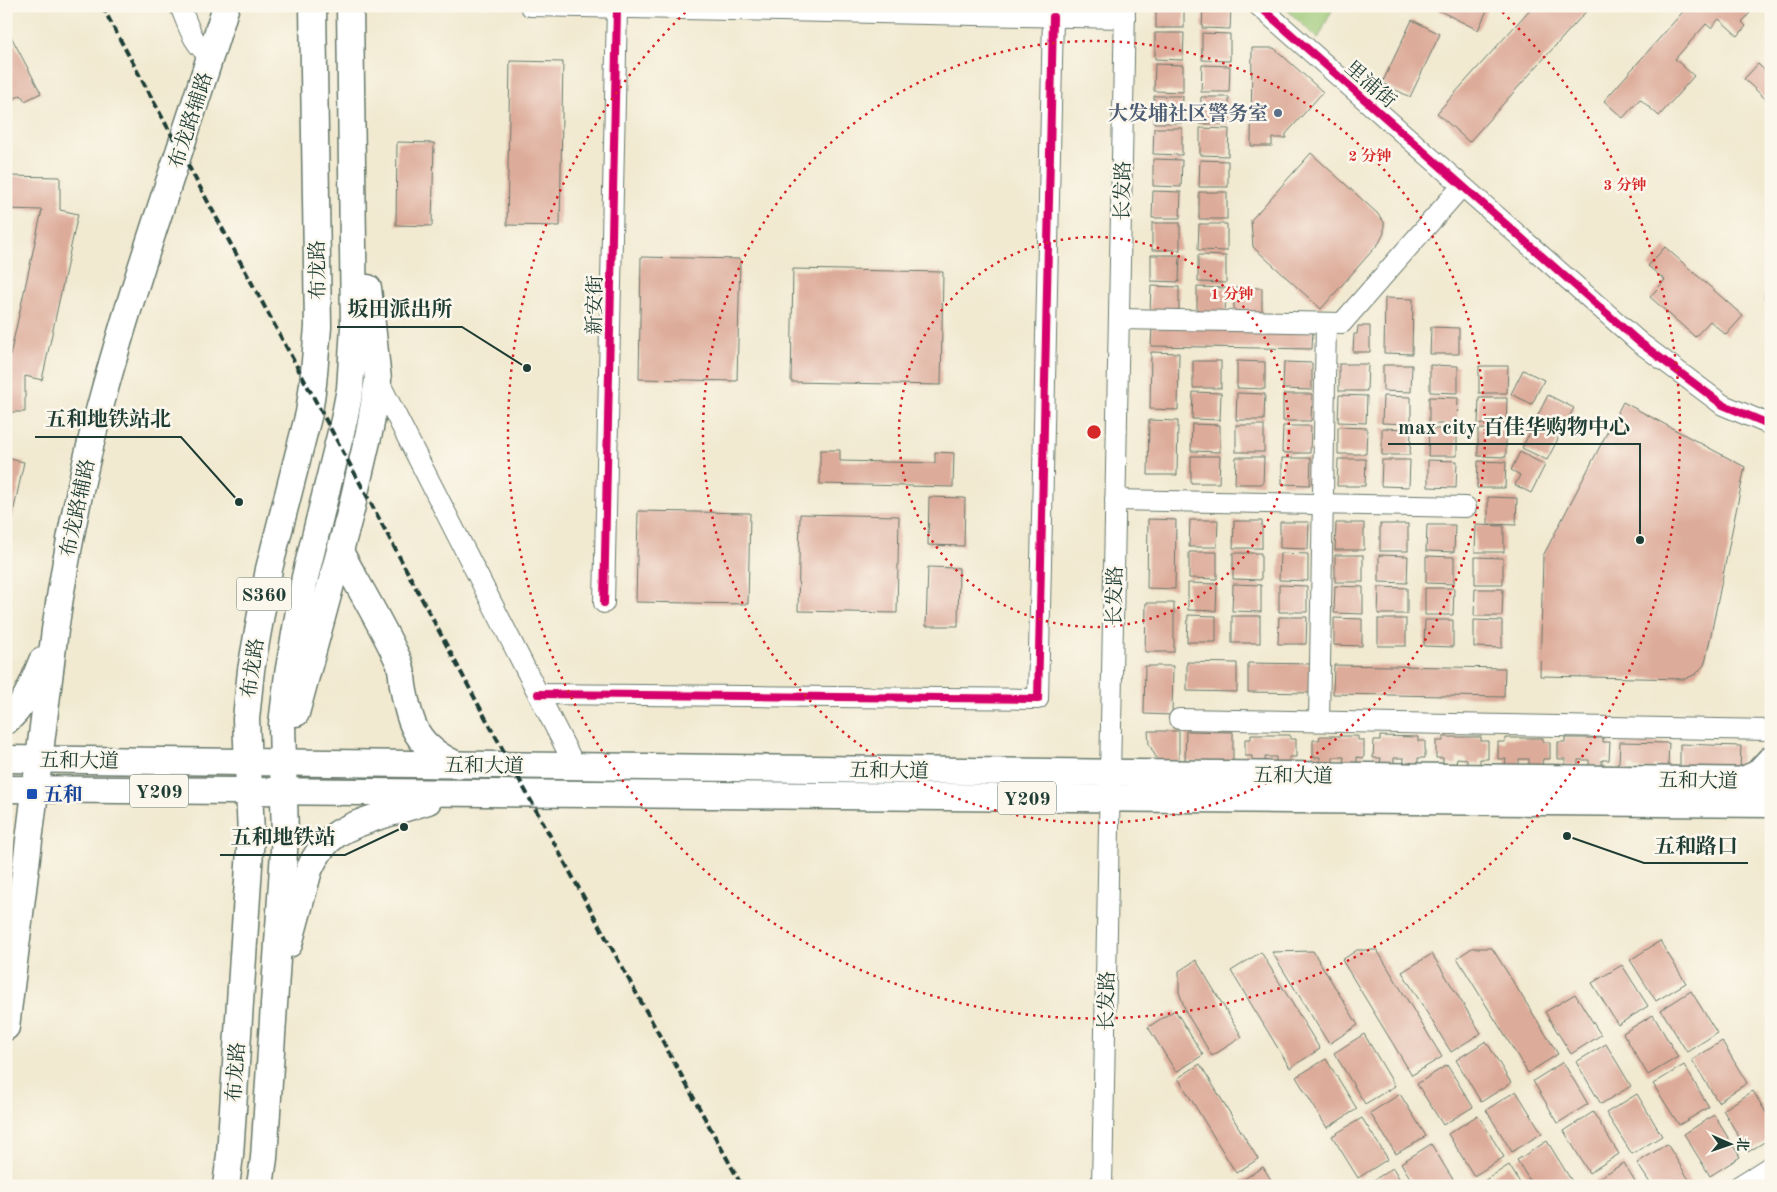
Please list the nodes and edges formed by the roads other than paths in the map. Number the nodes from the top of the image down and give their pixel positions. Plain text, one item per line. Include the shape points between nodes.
1 (180, 6) edge
2 (226, 6) edge
3 (313, 6) edge
4 (350, 6) edge
5 (530, 6) edge
6 (1259, 6) edge
7 (616, 8) junction
8 (1125, 12) edge
9 (1053, 17) junction
10 (211, 55) junction
11 (1462, 186) junction
12 (352, 203) junction
13 (1119, 319) junction
14 (1326, 323) junction
15 (378, 380) junction
16 (1771, 425) edge
17 (1116, 500) junction
18 (1323, 504) junction
19 (1466, 507) dead end
20 (340, 552) junction
21 (604, 602) dead end
22 (55, 630) junction
23 (538, 694) junction
24 (1179, 719) dead end
25 (6, 721) edge
26 (1319, 722) junction
27 (1771, 730) edge
28 (6, 759) edge
29 (1771, 759) edge
30 (38, 760) junction
31 (248, 762) junction
32 (283, 762) junction
33 (455, 764) junction
34 (575, 766) junction
35 (1110, 773) junction
36 (1741, 781) junction
37 (1771, 781) edge
38 (6, 789) edge
39 (35, 789) junction
40 (249, 792) junction
41 (284, 792) junction
42 (453, 794) junction
43 (1110, 799) junction
44 (1771, 804) edge
45 (6, 872) edge
46 (19, 927) junction
47 (274, 1001) junction
48 (6, 1027) edge
49 (1771, 1166) edge
50 (226, 1186) edge
51 (260, 1186) edge
52 (1102, 1186) edge
53 (1739, 1186) edge

1 - 10 street via 196,42 204,53
2 - 10 main road, 布龙路辅路
3 - 31 main road, 布龙路 / S360 via 316,355 307,422 279,527 260,619 246,720
4 - 12 main road, 布龙路 / S360
5 - 7 street
6 - 11 street, 里浦街
7 - 9 street
7 - 21 street, 新安街
8 - 9 street
8 - 13 street, 长发路
9 - 23 street via 1038,699
10 - 22 main road, 布龙路辅路 via 99,409 74,517
11 - 14 street via 1342,323
11 - 16 street, 里浦街 via 1639,342 1723,405
12 - 15 main road via 366,271
12 - 32 main road, 布龙路 / S360 via 354,327 350,389 295,625 282,724
13 - 14 street
13 - 17 street, 长发路
14 - 18 street
15 - 20 main road via 361,469
15 - 23 street
17 - 18 street
17 - 35 street, 长发路
18 - 19 street
18 - 26 street
20 - 32 main road
20 - 33 main road via 399,662 412,725 434,753
22 - 25 main road via 29,692
22 - 30 main road, 布龙路辅路
23 - 34 street
24 - 26 street
26 - 27 street
28 - 30 main road, 五和大道 / Y209
29 - 36 main road via 1757,774
30 - 31 main road, 五和大道 / Y209
30 - 39 main road, 布龙路辅路
31 - 32 main road, 五和大道 / Y209
31 - 40 main road, 布龙路 / S360
32 - 33 main road, 五和大道 / Y209
32 - 41 main road, 布龙路 / S360
33 - 34 main road, 五和大道 / Y209
34 - 35 main road, 五和大道 / Y209
35 - 36 main road, 五和大道 / Y209
35 - 43 street, 长发路
36 - 37 main road, 五和大道 / Y209
38 - 39 main road, 五和大道 / Y209
39 - 40 main road, 五和大道 / Y209
39 - 46 main road, 布龙路辅路
40 - 41 main road, 五和大道 / Y209
40 - 50 main road, 布龙路 / S360 via 251,836
41 - 42 main road, 五和大道 / Y209
41 - 47 main road, 布龙路 / S360 via 285,836
42 - 43 main road, 五和大道 / Y209
42 - 47 main road via 352,824 321,848 309,870
43 - 44 main road, 五和大道 / Y209
43 - 52 street, 长发路
45 - 46 main road
46 - 48 main road, 布龙路辅路
47 - 51 main road, 布龙路 / S360
49 - 53 street

